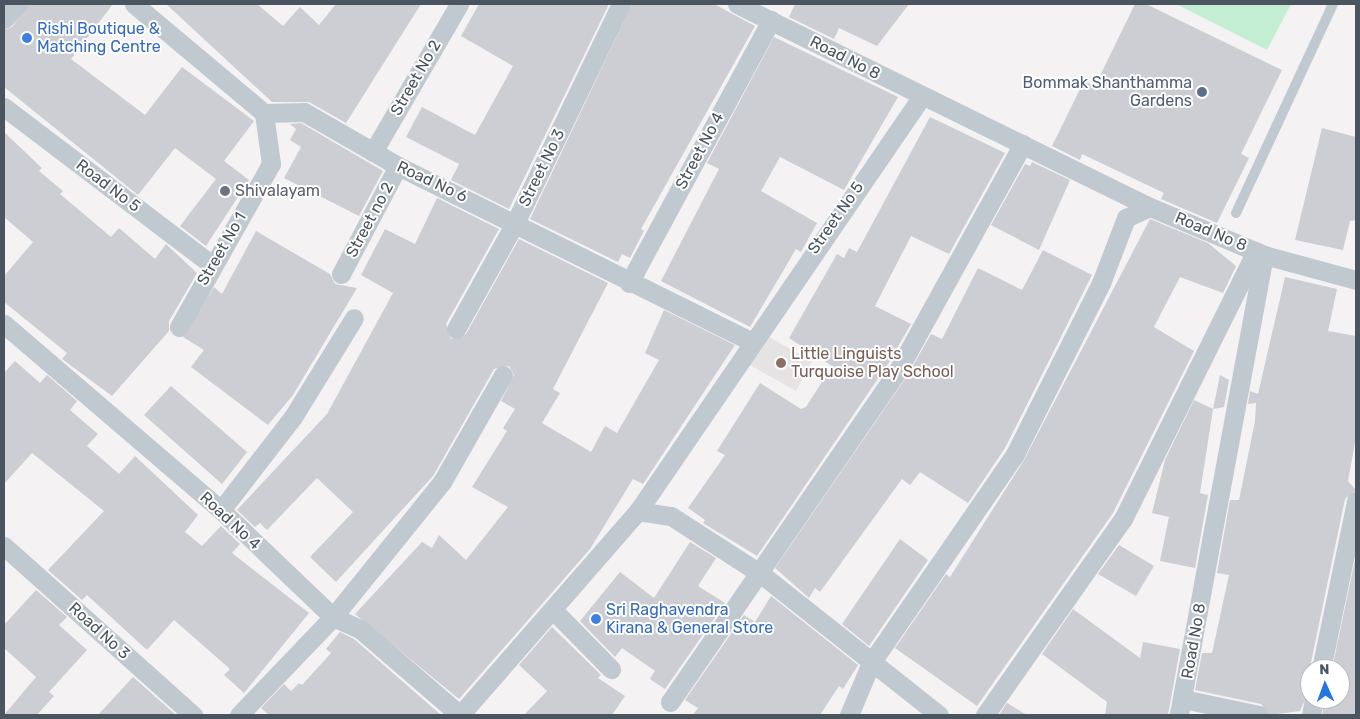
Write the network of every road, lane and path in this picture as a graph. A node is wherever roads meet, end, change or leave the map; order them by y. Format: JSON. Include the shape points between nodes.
{"nodes":[{"id":1,"x":18,"y":4,"type":"edge"},
{"id":2,"x":134,"y":4,"type":"edge"},
{"id":3,"x":459,"y":4,"type":"edge"},
{"id":4,"x":621,"y":4,"type":"edge"},
{"id":5,"x":737,"y":4,"type":"edge"},
{"id":6,"x":1333,"y":4,"type":"edge"},
{"id":7,"x":4,"y":19,"type":"edge"},
{"id":8,"x":771,"y":20,"type":"junction"},
{"id":9,"x":922,"y":96,"type":"junction"},
{"id":10,"x":4,"y":107,"type":"edge"},
{"id":11,"x":264,"y":113,"type":"junction"},
{"id":12,"x":1023,"y":144,"type":"junction"},
{"id":13,"x":374,"y":152,"type":"junction"},
{"id":14,"x":398,"y":166,"type":"junction"},
{"id":15,"x":1150,"y":207,"type":"junction"},
{"id":16,"x":1236,"y":213,"type":"dead end"},
{"id":17,"x":516,"y":221,"type":"junction"},
{"id":18,"x":1260,"y":253,"type":"junction"},
{"id":19,"x":212,"y":266,"type":"junction"},
{"id":20,"x":341,"y":274,"type":"dead end"},
{"id":21,"x":1356,"y":280,"type":"edge"},
{"id":22,"x":629,"y":283,"type":"junction"},
{"id":23,"x":354,"y":318,"type":"dead end"},
{"id":24,"x":4,"y":324,"type":"edge"},
{"id":25,"x":179,"y":326,"type":"dead end"},
{"id":26,"x":456,"y":329,"type":"dead end"},
{"id":27,"x":751,"y":340,"type":"junction"},
{"id":28,"x":503,"y":375,"type":"dead end"},
{"id":29,"x":1356,"y":501,"type":"edge"},
{"id":30,"x":221,"y":510,"type":"junction"},
{"id":31,"x":638,"y":511,"type":"junction"},
{"id":32,"x":4,"y":546,"type":"edge"},
{"id":33,"x":761,"y":574,"type":"junction"},
{"id":34,"x":553,"y":610,"type":"junction"},
{"id":35,"x":332,"y":617,"type":"junction"},
{"id":36,"x":1323,"y":659,"type":"edge"},
{"id":37,"x":871,"y":663,"type":"junction"},
{"id":38,"x":611,"y":669,"type":"dead end"},
{"id":39,"x":670,"y":702,"type":"dead end"},
{"id":40,"x":1181,"y":707,"type":"edge"},
{"id":41,"x":193,"y":715,"type":"edge"},
{"id":42,"x":239,"y":715,"type":"edge"},
{"id":43,"x":452,"y":715,"type":"edge"},
{"id":44,"x":460,"y":715,"type":"edge"},
{"id":45,"x":849,"y":715,"type":"edge"},
{"id":46,"x":939,"y":715,"type":"edge"},
{"id":47,"x":986,"y":715,"type":"edge"},
{"id":48,"x":1259,"y":715,"type":"edge"}],
"edges":[{"from":1,"to":7,"type":"street"},
{"from":2,"to":11,"type":"street"},
{"from":3,"to":13,"type":"street","name":"Street No 2"},
{"from":4,"to":17,"type":"street","name":"Street No 3"},
{"from":5,"to":8,"type":"street","name":"Road No 8"},
{"from":6,"to":16,"type":"lane"},
{"from":8,"to":9,"type":"street","name":"Road No 8"},
{"from":8,"to":22,"type":"street","name":"Street No 4"},
{"from":9,"to":12,"type":"street","name":"Road No 8"},
{"from":9,"to":27,"type":"street","name":"Street No 5"},
{"from":10,"to":19,"type":"street","name":"Road No 5"},
{"from":11,"to":13,"type":"street","name":"Road No 6","via":[[304,112]]},
{"from":11,"to":19,"type":"street","name":"Street No 1","via":[[271,164]]},
{"from":12,"to":15,"type":"street","name":"Road No 8"},
{"from":12,"to":33,"type":"street","via":[[898,370]]},
{"from":13,"to":14,"type":"street","name":"Road No 6"},
{"from":14,"to":17,"type":"street","name":"Road No 6"},
{"from":14,"to":20,"type":"street","name":"Street no 2"},
{"from":15,"to":18,"type":"street","name":"Road No 8"},
{"from":15,"to":37,"type":"street","via":[[1126,218],[1101,283],[1015,454]]},
{"from":17,"to":22,"type":"street","name":"Road No 6"},
{"from":17,"to":26,"type":"street","name":"Street No 3"},
{"from":18,"to":21,"type":"street"},
{"from":18,"to":40,"type":"street","name":"Road No 8"},
{"from":18,"to":47,"type":"street","via":[[1123,519]]},
{"from":19,"to":25,"type":"street","name":"Street No 1"},
{"from":22,"to":27,"type":"street","name":"Road No 6"},
{"from":23,"to":30,"type":"street","via":[[293,417]]},
{"from":24,"to":30,"type":"street","name":"Road No 4"},
{"from":27,"to":31,"type":"street","name":"Street No 5"},
{"from":28,"to":35,"type":"street","via":[[442,482]]},
{"from":29,"to":36,"type":"street"},
{"from":30,"to":35,"type":"street","name":"Road No 4"},
{"from":31,"to":33,"type":"street","via":[[670,516]]},
{"from":31,"to":34,"type":"street","name":"Street No 5"},
{"from":32,"to":41,"type":"street","name":"Road No 3"},
{"from":33,"to":37,"type":"street"},
{"from":33,"to":39,"type":"street"},
{"from":34,"to":38,"type":"street"},
{"from":34,"to":44,"type":"street","name":"Street No 5"},
{"from":35,"to":42,"type":"street"},
{"from":35,"to":43,"type":"street","name":"Road No 4","via":[[360,629],[454,709]]},
{"from":37,"to":45,"type":"street"},
{"from":37,"to":46,"type":"street"},
{"from":40,"to":48,"type":"street"}]}
